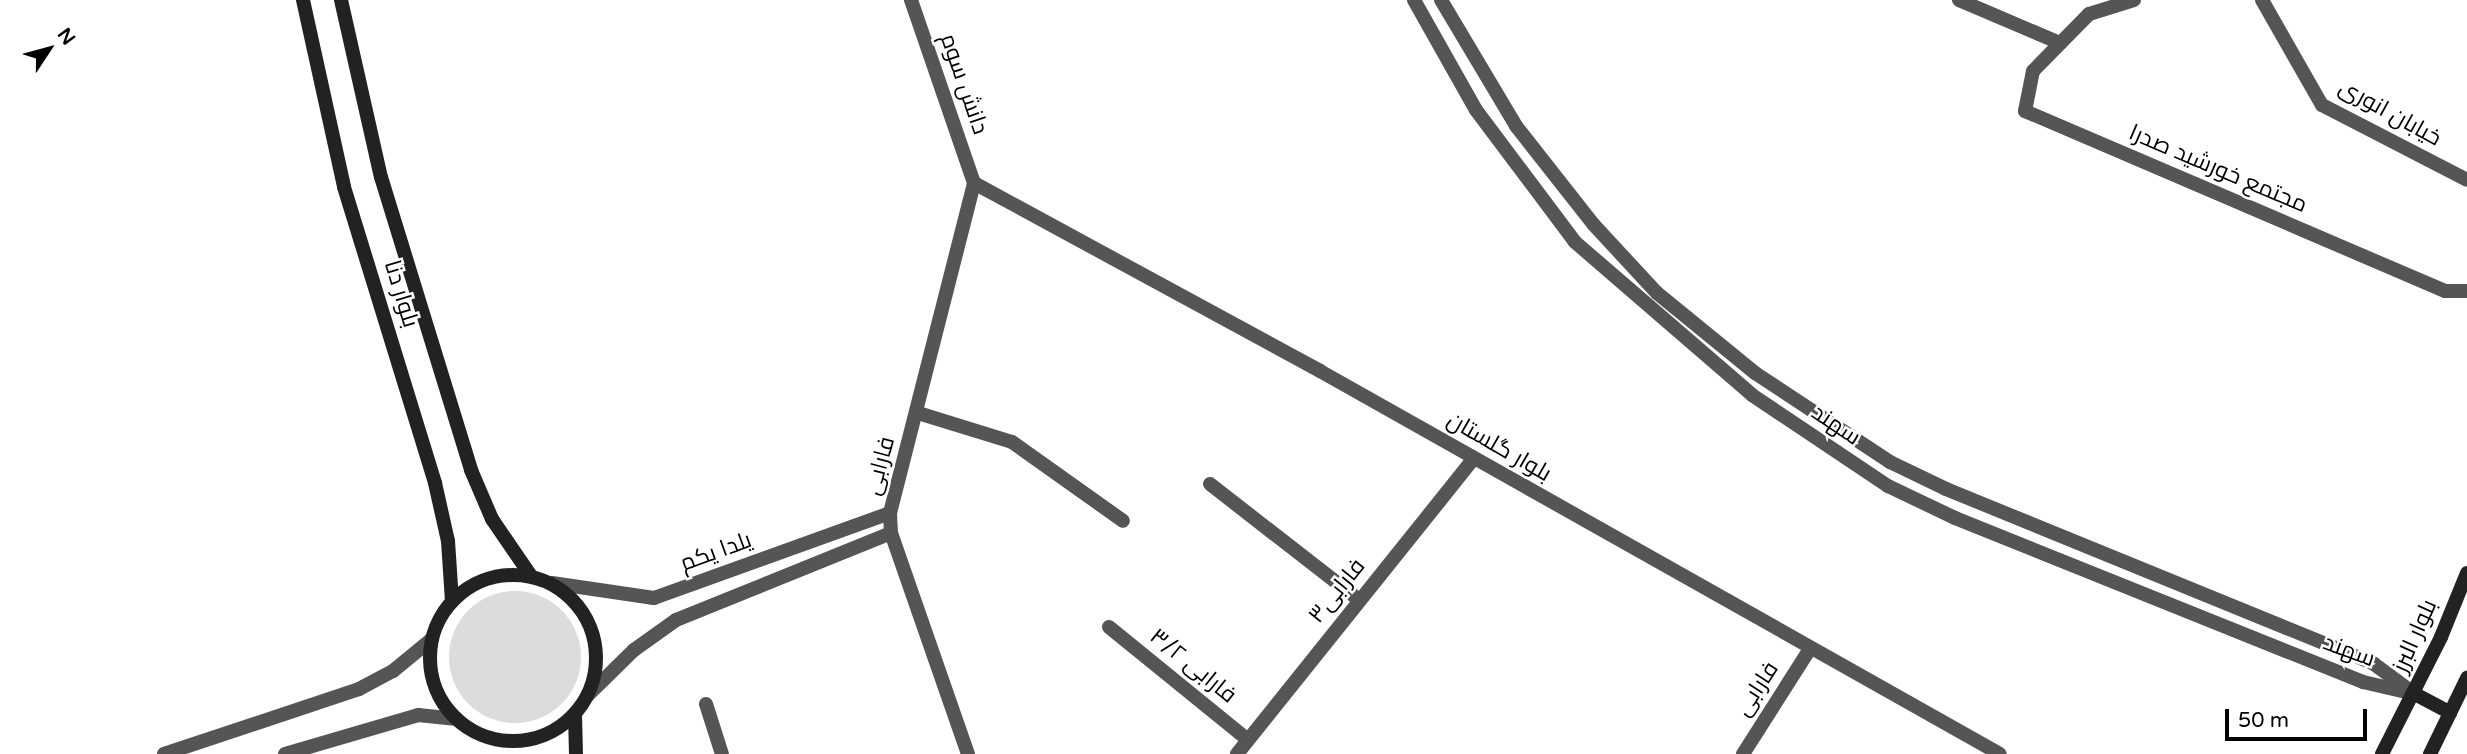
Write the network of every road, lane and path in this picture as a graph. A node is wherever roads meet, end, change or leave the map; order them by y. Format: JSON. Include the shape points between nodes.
{"nodes":[{"id":1,"x":303,"y":0,"type":"edge"},
{"id":2,"x":341,"y":0,"type":"edge"},
{"id":3,"x":911,"y":0,"type":"edge"},
{"id":4,"x":1414,"y":0,"type":"edge"},
{"id":5,"x":1441,"y":0,"type":"edge"},
{"id":6,"x":1959,"y":0,"type":"edge"},
{"id":7,"x":2134,"y":0,"type":"edge"},
{"id":8,"x":2262,"y":0,"type":"edge"},
{"id":9,"x":2060,"y":43,"type":"junction"},
{"id":10,"x":2467,"y":180,"type":"edge"},
{"id":11,"x":974,"y":183,"type":"junction"},
{"id":12,"x":2467,"y":291,"type":"edge"},
{"id":13,"x":918,"y":413,"type":"junction"},
{"id":14,"x":1474,"y":458,"type":"junction"},
{"id":15,"x":1210,"y":484,"type":"dead end"},
{"id":16,"x":890,"y":513,"type":"junction"},
{"id":17,"x":1123,"y":522,"type":"dead end"},
{"id":18,"x":891,"y":533,"type":"junction"},
{"id":19,"x":2467,"y":573,"type":"edge"},
{"id":20,"x":531,"y":576,"type":"junction"},
{"id":21,"x":552,"y":583,"type":"junction"},
{"id":22,"x":1359,"y":600,"type":"junction"},
{"id":23,"x":452,"y":601,"type":"junction"},
{"id":24,"x":1109,"y":627,"type":"dead end"},
{"id":25,"x":432,"y":639,"type":"junction"},
{"id":26,"x":1810,"y":649,"type":"junction"},
{"id":27,"x":2467,"y":678,"type":"edge"},
{"id":28,"x":2414,"y":694,"type":"junction"},
{"id":29,"x":587,"y":696,"type":"junction"},
{"id":30,"x":705,"y":704,"type":"dead end"},
{"id":31,"x":2450,"y":713,"type":"junction"},
{"id":32,"x":575,"y":714,"type":"junction"},
{"id":33,"x":457,"y":719,"type":"junction"},
{"id":34,"x":496,"y":739,"type":"junction"},
{"id":35,"x":1248,"y":740,"type":"junction"},
{"id":36,"x":164,"y":754,"type":"edge"},
{"id":37,"x":285,"y":754,"type":"edge"},
{"id":38,"x":510,"y":754,"type":"edge"},
{"id":39,"x":576,"y":754,"type":"edge"},
{"id":40,"x":722,"y":754,"type":"edge"},
{"id":41,"x":968,"y":754,"type":"edge"},
{"id":42,"x":1237,"y":754,"type":"edge"},
{"id":43,"x":1742,"y":754,"type":"edge"},
{"id":44,"x":2000,"y":754,"type":"edge"},
{"id":45,"x":2382,"y":754,"type":"edge"},
{"id":46,"x":2430,"y":754,"type":"edge"}],
"edges":[{"from":1,"to":23,"type":"main road","name":"بلوار دنا","via":[[344,187],[435,483],[448,541]]},
{"from":2,"to":20,"type":"main road","name":"بلوار دنا","via":[[381,177],[471,470],[492,519]]},
{"from":3,"to":11,"type":"street","name":"دانش سوم"},
{"from":4,"to":28,"type":"street","name":"سهند","via":[[1476,110],[1575,242],[1670,328],[1762,402],[1888,485],[1955,518],[2363,682]]},
{"from":5,"to":28,"type":"street","name":"سهند","via":[[1516,126],[1587,216],[1657,293],[1755,373],[1890,462],[1945,489],[2374,664]]},
{"from":6,"to":9,"type":"street"},
{"from":7,"to":9,"type":"street","name":"مجتمع خورشید صدرا","via":[[2089,14]]},
{"from":8,"to":10,"type":"street","name":"خیابان انوری","via":[[2322,105]]},
{"from":9,"to":12,"type":"street","name":"مجتمع خورشید صدرا","via":[[2033,71],[2025,111],[2445,292]]},
{"from":11,"to":13,"type":"street","name":"فارابی"},
{"from":11,"to":14,"type":"street","name":"بلوار گلستان"},
{"from":13,"to":16,"type":"street","name":"فارابی"},
{"from":13,"to":17,"type":"street","via":[[1012,442]]},
{"from":14,"to":22,"type":"street","name":"فارابی۳"},
{"from":14,"to":26,"type":"street","name":"بلوار گلستان"},
{"from":15,"to":22,"type":"street"},
{"from":16,"to":18,"type":"street","name":"فارابی"},
{"from":16,"to":21,"type":"street","name":"یلدا یکم","via":[[654,598]]},
{"from":18,"to":29,"type":"street","name":"یلدا یکم","via":[[676,620],[634,650]]},
{"from":18,"to":41,"type":"street","name":"فارابی"},
{"from":19,"to":28,"type":"main road","name":"بلوار البرز"},
{"from":20,"to":21,"type":"main road"},
{"from":20,"to":23,"type":"main road","via":[[488,578]]},
{"from":21,"to":29,"type":"main road","via":[[573,599],[588,621],[596,645],[596,671]]},
{"from":22,"to":35,"type":"street","name":"فارابی۳"},
{"from":23,"to":25,"type":"main road"},
{"from":24,"to":35,"type":"street","name":"فارابی ۳/۲"},
{"from":25,"to":33,"type":"main road","via":[[434,683]]},
{"from":25,"to":36,"type":"street","via":[[393,671],[359,689]]},
{"from":26,"to":43,"type":"street","name":"فارابی"},
{"from":26,"to":44,"type":"street","name":"بلوار گلستان"},
{"from":27,"to":31,"type":"main road"},
{"from":28,"to":31,"type":"main road"},
{"from":28,"to":45,"type":"main road","name":"بلوار البرز"},
{"from":29,"to":32,"type":"main road"},
{"from":30,"to":40,"type":"street"},
{"from":31,"to":46,"type":"main road"},
{"from":32,"to":34,"type":"main road","via":[[539,737]]},
{"from":32,"to":39,"type":"main road"},
{"from":33,"to":34,"type":"main road"},
{"from":33,"to":37,"type":"street","via":[[418,715],[374,724]]},
{"from":34,"to":38,"type":"main road"},
{"from":35,"to":42,"type":"street","name":"فارابی۳"}]}
